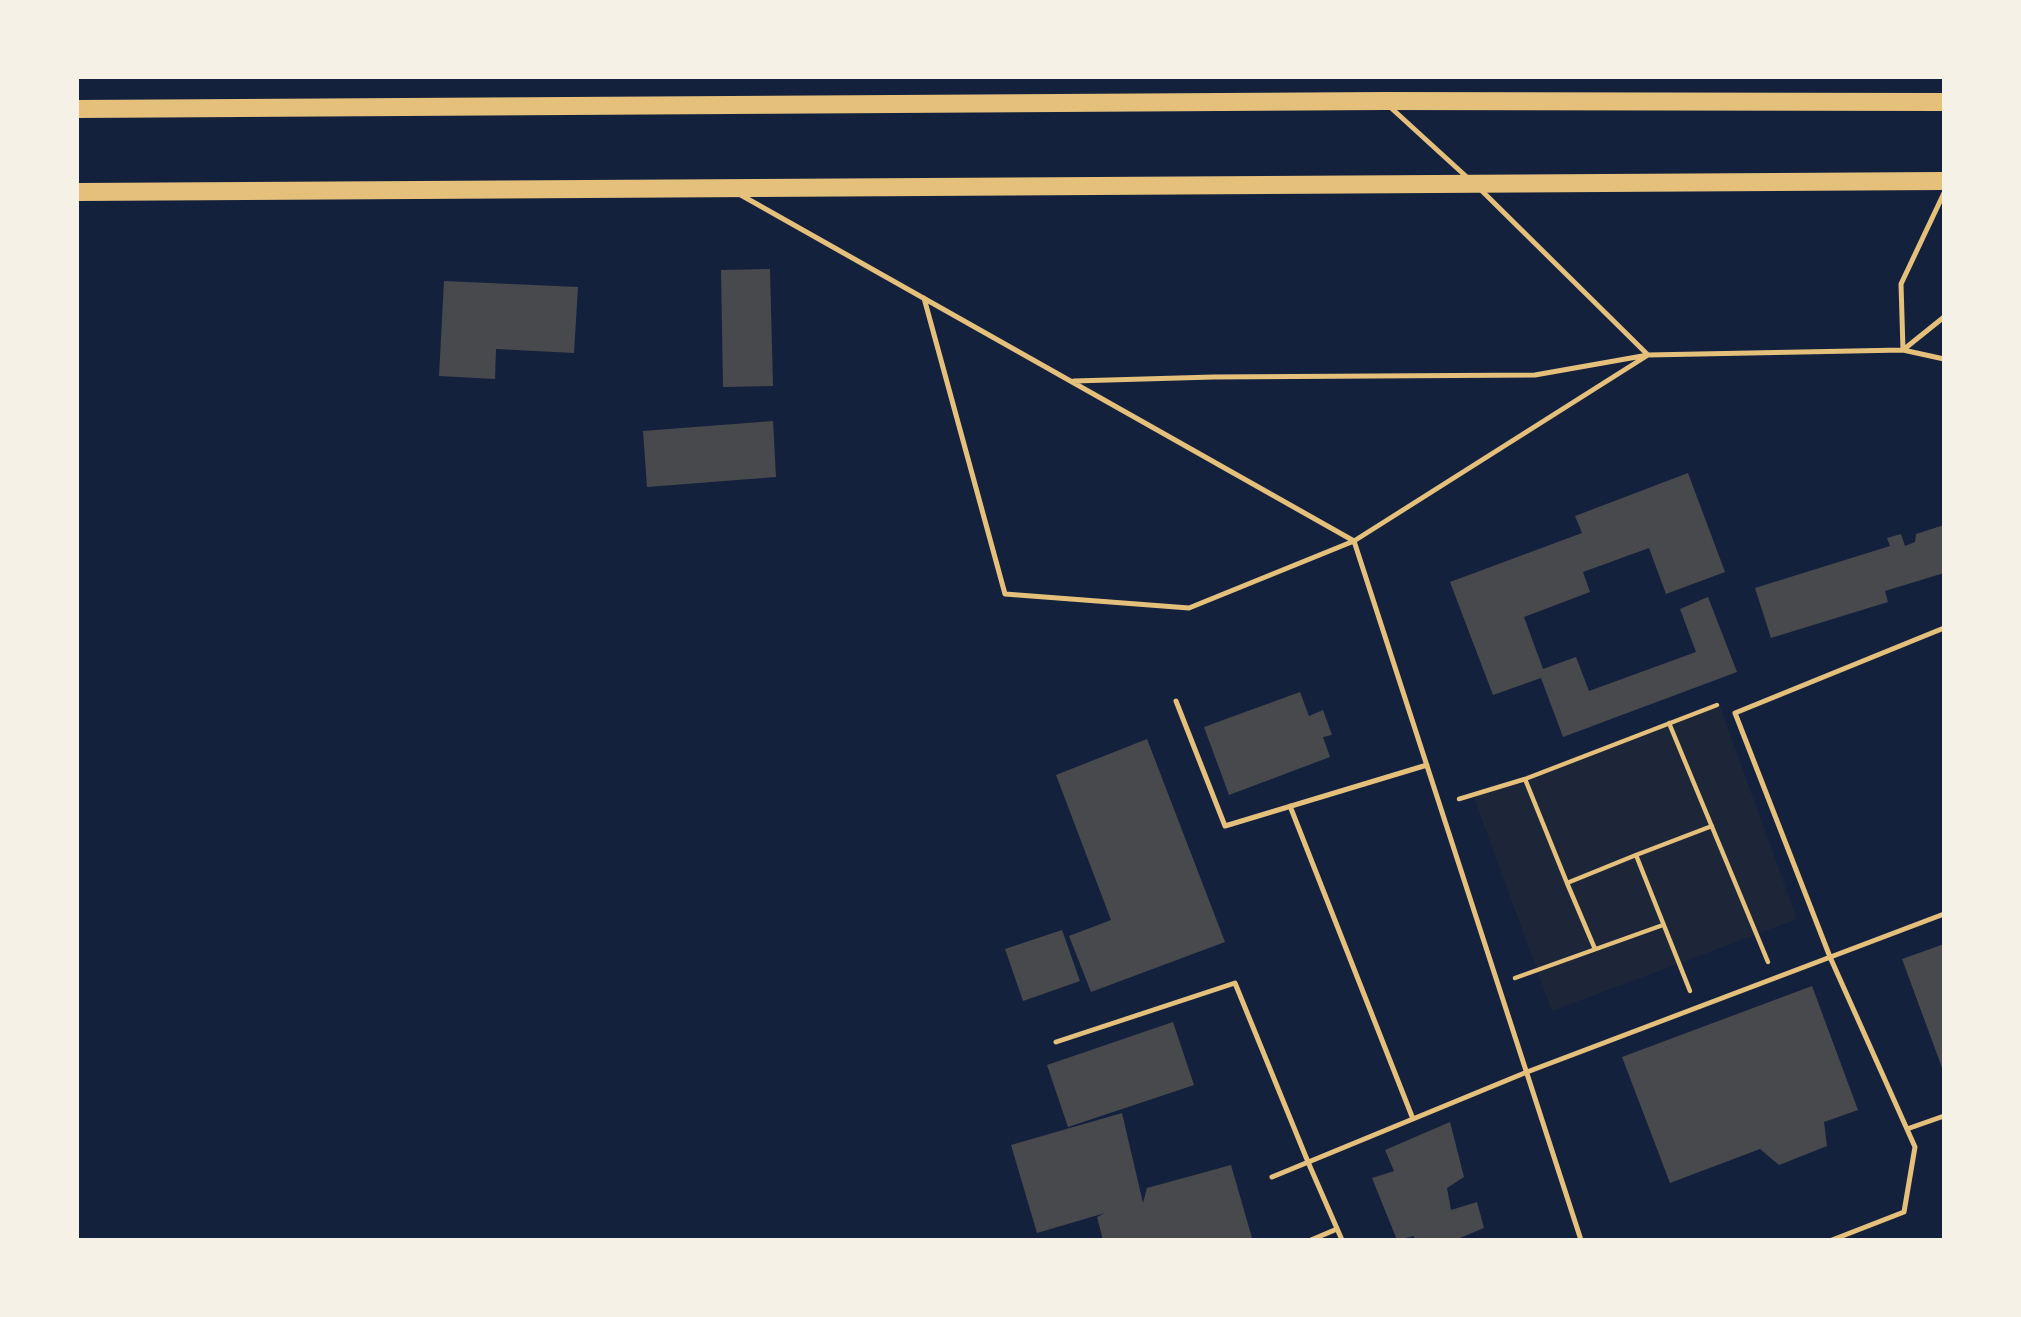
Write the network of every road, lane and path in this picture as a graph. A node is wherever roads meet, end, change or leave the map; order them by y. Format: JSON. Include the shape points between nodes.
{"nodes":[{"id":1,"x":1384,"y":102,"type":"junction"},
{"id":2,"x":1944,"y":102,"type":"edge"},
{"id":3,"x":77,"y":109,"type":"edge"},
{"id":4,"x":1944,"y":181,"type":"edge"},
{"id":5,"x":1476,"y":185,"type":"junction"},
{"id":6,"x":731,"y":189,"type":"junction"},
{"id":7,"x":77,"y":192,"type":"edge"},
{"id":8,"x":1944,"y":193,"type":"edge"},
{"id":9,"x":924,"y":298,"type":"junction"},
{"id":10,"x":1944,"y":317,"type":"edge"},
{"id":11,"x":1903,"y":350,"type":"junction"},
{"id":12,"x":1648,"y":355,"type":"junction"},
{"id":13,"x":1944,"y":359,"type":"edge"},
{"id":14,"x":1071,"y":381,"type":"junction"},
{"id":15,"x":1354,"y":541,"type":"junction"},
{"id":16,"x":1944,"y":628,"type":"edge"},
{"id":17,"x":1177,"y":701,"type":"dead end"},
{"id":18,"x":1735,"y":713,"type":"junction"},
{"id":19,"x":1669,"y":723,"type":"junction"},
{"id":20,"x":1427,"y":765,"type":"junction"},
{"id":21,"x":1525,"y":779,"type":"junction"},
{"id":22,"x":1440,"y":805,"type":"junction"},
{"id":23,"x":1290,"y":806,"type":"junction"},
{"id":24,"x":1712,"y":826,"type":"junction"},
{"id":25,"x":1636,"y":855,"type":"junction"},
{"id":26,"x":1567,"y":883,"type":"junction"},
{"id":27,"x":1944,"y":914,"type":"edge"},
{"id":28,"x":1663,"y":925,"type":"junction"},
{"id":29,"x":1595,"y":949,"type":"junction"},
{"id":30,"x":1830,"y":957,"type":"junction"},
{"id":31,"x":1774,"y":978,"type":"junction"},
{"id":32,"x":1498,"y":984,"type":"junction"},
{"id":33,"x":1697,"y":1008,"type":"junction"},
{"id":34,"x":1056,"y":1042,"type":"dead end"},
{"id":35,"x":1527,"y":1072,"type":"junction"},
{"id":36,"x":1944,"y":1116,"type":"edge"},
{"id":37,"x":1413,"y":1119,"type":"junction"},
{"id":38,"x":1907,"y":1129,"type":"junction"},
{"id":39,"x":1308,"y":1163,"type":"junction"},
{"id":40,"x":1272,"y":1177,"type":"dead end"},
{"id":41,"x":1337,"y":1229,"type":"junction"},
{"id":42,"x":1311,"y":1240,"type":"edge"},
{"id":43,"x":1342,"y":1240,"type":"edge"},
{"id":44,"x":1581,"y":1240,"type":"edge"},
{"id":45,"x":1832,"y":1240,"type":"edge"}],
"edges":[{"from":1,"to":2,"type":"main road"},
{"from":1,"to":3,"type":"main road"},
{"from":1,"to":5,"type":"lane"},
{"from":4,"to":5,"type":"main road"},
{"from":5,"to":6,"type":"main road"},
{"from":5,"to":12,"type":"lane"},
{"from":6,"to":7,"type":"main road"},
{"from":6,"to":9,"type":"lane"},
{"from":8,"to":11,"type":"lane","via":[[1901,285]]},
{"from":9,"to":14,"type":"lane"},
{"from":9,"to":15,"type":"lane","via":[[1005,594],[1189,608]]},
{"from":10,"to":11,"type":"lane"},
{"from":11,"to":12,"type":"lane"},
{"from":11,"to":13,"type":"lane"},
{"from":12,"to":14,"type":"lane","via":[[1535,375]]},
{"from":12,"to":15,"type":"lane"},
{"from":14,"to":15,"type":"lane"},
{"from":15,"to":20,"type":"lane"},
{"from":16,"to":18,"type":"lane"},
{"from":17,"to":23,"type":"lane","via":[[1224,826]]},
{"from":18,"to":19,"type":"path","via":[[1719,704]]},
{"from":18,"to":30,"type":"lane"},
{"from":19,"to":21,"type":"path"},
{"from":19,"to":24,"type":"path"},
{"from":20,"to":22,"type":"lane"},
{"from":20,"to":23,"type":"lane"},
{"from":21,"to":22,"type":"path"},
{"from":21,"to":26,"type":"path"},
{"from":22,"to":32,"type":"lane"},
{"from":23,"to":37,"type":"lane"},
{"from":24,"to":25,"type":"path"},
{"from":24,"to":31,"type":"path"},
{"from":25,"to":26,"type":"path"},
{"from":25,"to":28,"type":"path"},
{"from":26,"to":29,"type":"path"},
{"from":27,"to":30,"type":"lane"},
{"from":28,"to":29,"type":"path"},
{"from":28,"to":33,"type":"path"},
{"from":29,"to":32,"type":"path"},
{"from":30,"to":31,"type":"lane"},
{"from":30,"to":38,"type":"lane"},
{"from":31,"to":33,"type":"lane"},
{"from":32,"to":35,"type":"lane"},
{"from":33,"to":35,"type":"lane"},
{"from":34,"to":39,"type":"lane","via":[[1235,983]]},
{"from":35,"to":37,"type":"lane"},
{"from":35,"to":44,"type":"lane"},
{"from":36,"to":38,"type":"lane"},
{"from":37,"to":39,"type":"lane"},
{"from":38,"to":45,"type":"lane","via":[[1915,1147],[1903,1212]]},
{"from":39,"to":40,"type":"lane"},
{"from":39,"to":41,"type":"lane"},
{"from":41,"to":42,"type":"lane"},
{"from":41,"to":43,"type":"lane"}]}
